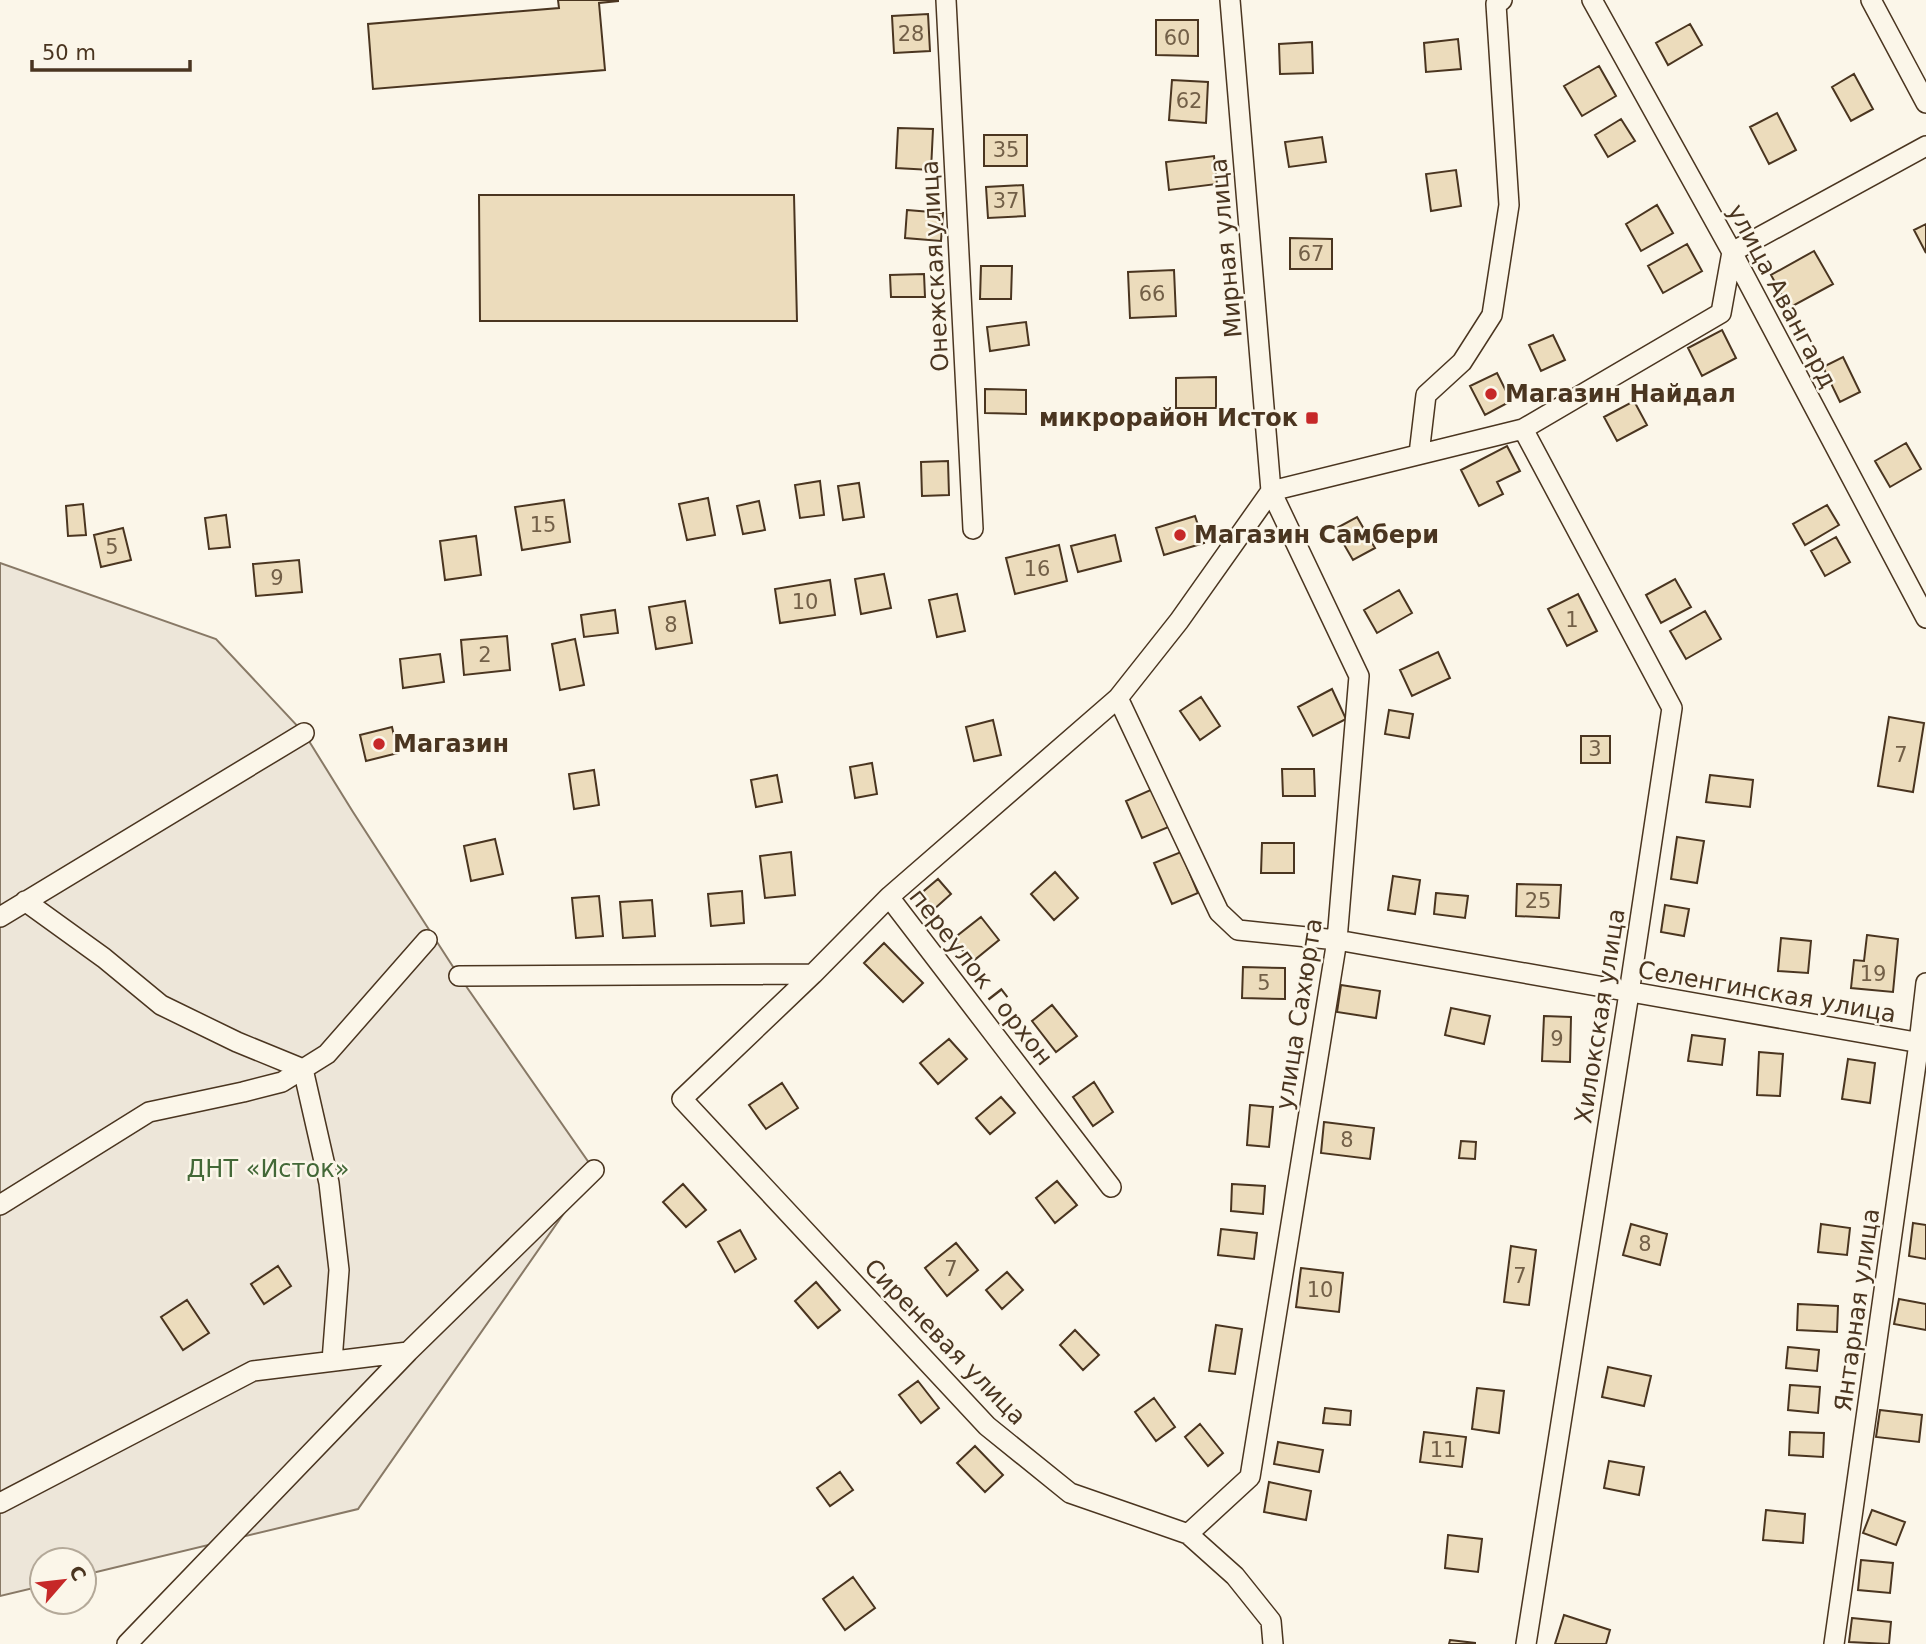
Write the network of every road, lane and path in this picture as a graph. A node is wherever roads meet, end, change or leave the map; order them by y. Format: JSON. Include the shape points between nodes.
{"nodes":[{"id":1,"x":946,"y":0,"type":"edge"},
{"id":2,"x":1230,"y":0,"type":"edge"},
{"id":3,"x":1502,"y":0,"type":"edge"},
{"id":4,"x":1592,"y":0,"type":"edge"},
{"id":5,"x":1871,"y":0,"type":"edge"},
{"id":6,"x":1926,"y":103,"type":"edge"},
{"id":7,"x":1926,"y":146,"type":"edge"},
{"id":8,"x":1732,"y":252,"type":"junction"},
{"id":9,"x":1523,"y":429,"type":"junction"},
{"id":10,"x":1419,"y":454,"type":"junction"},
{"id":11,"x":1271,"y":491,"type":"junction"},
{"id":12,"x":973,"y":529,"type":"dead end"},
{"id":13,"x":1926,"y":618,"type":"edge"},
{"id":14,"x":1118,"y":698,"type":"junction"},
{"id":15,"x":304,"y":733,"type":"dead end"},
{"id":16,"x":889,"y":897,"type":"junction"},
{"id":17,"x":25,"y":901,"type":"junction"},
{"id":18,"x":0,"y":917,"type":"edge"},
{"id":19,"x":427,"y":940,"type":"dead end"},
{"id":20,"x":1336,"y":940,"type":"junction"},
{"id":21,"x":813,"y":974,"type":"junction"},
{"id":22,"x":459,"y":976,"type":"dead end"},
{"id":23,"x":1926,"y":983,"type":"edge"},
{"id":24,"x":1629,"y":993,"type":"junction"},
{"id":25,"x":1923,"y":1044,"type":"edge"},
{"id":26,"x":303,"y":1069,"type":"junction"},
{"id":27,"x":682,"y":1099,"type":"joint"},
{"id":28,"x":594,"y":1170,"type":"dead end"},
{"id":29,"x":1111,"y":1187,"type":"dead end"},
{"id":30,"x":0,"y":1205,"type":"edge"},
{"id":31,"x":408,"y":1352,"type":"junction"},
{"id":32,"x":332,"y":1361,"type":"junction"},
{"id":33,"x":0,"y":1503,"type":"edge"},
{"id":34,"x":1188,"y":1534,"type":"junction"},
{"id":35,"x":127,"y":1644,"type":"edge"},
{"id":36,"x":1273,"y":1644,"type":"edge"},
{"id":37,"x":1526,"y":1644,"type":"edge"},
{"id":38,"x":1834,"y":1644,"type":"edge"}],
"edges":[{"from":1,"to":12,"type":"street","name":"Онежская улица"},
{"from":2,"to":11,"type":"street","name":"Мирная улица"},
{"from":3,"to":10,"type":"street","via":[[1496,4],[1509,205],[1492,315],[1462,362],[1426,395]]},
{"from":4,"to":8,"type":"street","name":"улица Авангард"},
{"from":5,"to":6,"type":"street"},
{"from":7,"to":8,"type":"street"},
{"from":8,"to":9,"type":"street","via":[[1721,313]]},
{"from":8,"to":13,"type":"street","name":"улица Авангард"},
{"from":9,"to":10,"type":"street"},
{"from":9,"to":24,"type":"street","name":"Хилокская улица","via":[[1672,708]]},
{"from":10,"to":11,"type":"street"},
{"from":11,"to":14,"type":"street"},
{"from":11,"to":20,"type":"street","name":"улица Сахюрта","via":[[1360,677]]},
{"from":14,"to":16,"type":"street"},
{"from":14,"to":20,"type":"street","name":"Селенгинская улица","via":[[1219,912],[1238,930]]},
{"from":15,"to":17,"type":"street"},
{"from":16,"to":21,"type":"street","name":"переулок Горхон"},
{"from":16,"to":29,"type":"street","name":"переулок Горхон"},
{"from":17,"to":18,"type":"street"},
{"from":17,"to":26,"type":"street","via":[[161,1005]]},
{"from":19,"to":26,"type":"street","via":[[327,1054]]},
{"from":20,"to":24,"type":"street","name":"Селенгинская улица"},
{"from":20,"to":34,"type":"street","name":"улица Сахюрта","via":[[1250,1477]]},
{"from":21,"to":22,"type":"street"},
{"from":21,"to":27,"type":"street","name":"переулок Горхон"},
{"from":23,"to":25,"type":"street","name":"Янтарная улица"},
{"from":24,"to":25,"type":"street","name":"Селенгинская улица"},
{"from":24,"to":37,"type":"street","name":"Хилокская улица"},
{"from":25,"to":38,"type":"street","name":"Янтарная улица"},
{"from":26,"to":30,"type":"street","via":[[282,1082],[243,1093],[149,1112]]},
{"from":26,"to":32,"type":"street","via":[[329,1183],[339,1270]]},
{"from":27,"to":34,"type":"street","name":"Сиреневая улица","via":[[987,1426],[1070,1493]]},
{"from":28,"to":31,"type":"street"},
{"from":31,"to":32,"type":"street"},
{"from":31,"to":35,"type":"street"},
{"from":32,"to":33,"type":"street","via":[[253,1371]]},
{"from":34,"to":36,"type":"street","name":"Сиреневая улица","via":[[1235,1576],[1270,1620]]}]}
